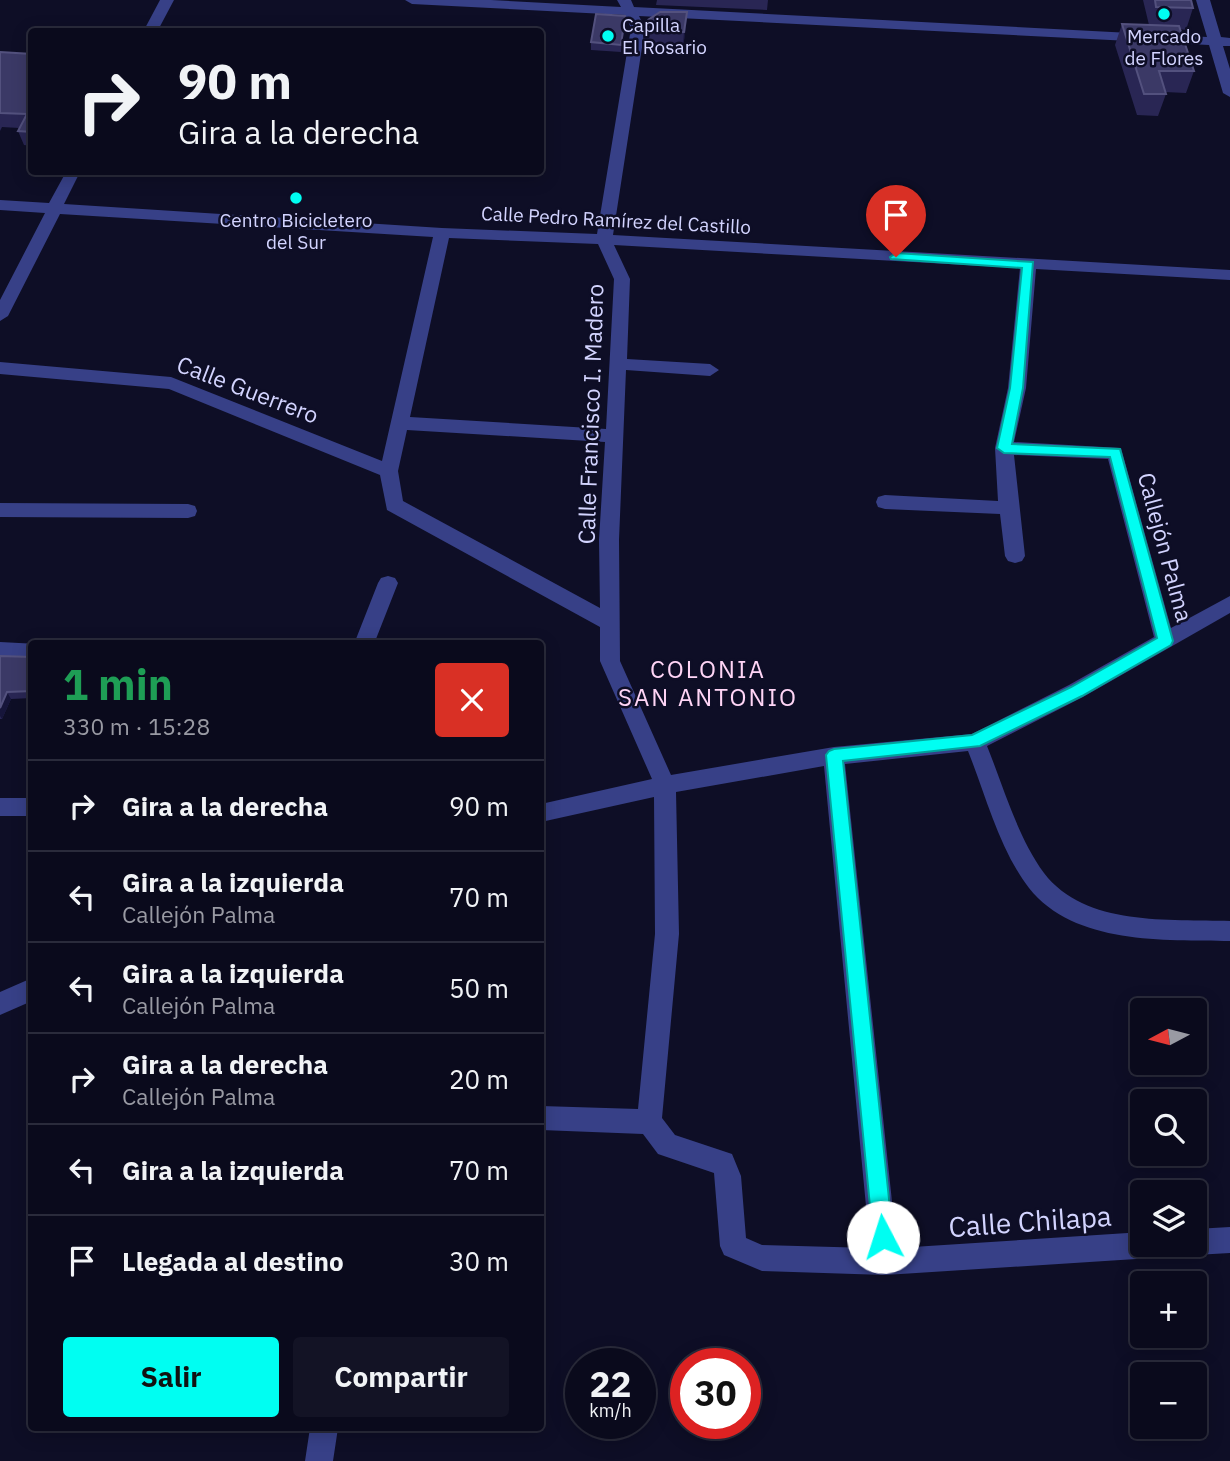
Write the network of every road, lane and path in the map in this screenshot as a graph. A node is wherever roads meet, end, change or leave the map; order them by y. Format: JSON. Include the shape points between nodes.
{"nodes":[{"id":1,"x":167,"y":0,"type":"edge"},
{"id":2,"x":412,"y":0,"type":"edge"},
{"id":3,"x":1203,"y":0,"type":"edge"},
{"id":4,"x":626,"y":6,"type":"edge"},
{"id":5,"x":152,"y":28,"type":"edge"},
{"id":6,"x":1223,"y":41,"type":"edge"},
{"id":7,"x":1230,"y":93,"type":"edge"},
{"id":8,"x":71,"y":175,"type":"edge"},
{"id":9,"x":0,"y":205,"type":"edge"},
{"id":10,"x":53,"y":208,"type":"junction"},
{"id":11,"x":442,"y":233,"type":"junction"},
{"id":12,"x":604,"y":239,"type":"junction"},
{"id":13,"x":1028,"y":264,"type":"junction"},
{"id":14,"x":1230,"y":275,"type":"edge"},
{"id":15,"x":0,"y":316,"type":"edge"},
{"id":16,"x":618,"y":364,"type":"junction"},
{"id":17,"x":0,"y":368,"type":"edge"},
{"id":18,"x":710,"y":370,"type":"dead end"},
{"id":19,"x":400,"y":423,"type":"junction"},
{"id":20,"x":614,"y":436,"type":"junction"},
{"id":21,"x":1004,"y":448,"type":"junction"},
{"id":22,"x":389,"y":471,"type":"junction"},
{"id":23,"x":885,"y":502,"type":"dead end"},
{"id":24,"x":1008,"y":508,"type":"junction"},
{"id":25,"x":0,"y":510,"type":"edge"},
{"id":26,"x":188,"y":511,"type":"dead end"},
{"id":27,"x":1015,"y":556,"type":"dead end"},
{"id":28,"x":388,"y":583,"type":"dead end"},
{"id":29,"x":1230,"y":604,"type":"edge"},
{"id":30,"x":610,"y":623,"type":"junction"},
{"id":31,"x":366,"y":640,"type":"edge"},
{"id":32,"x":1165,"y":641,"type":"junction"},
{"id":33,"x":0,"y":650,"type":"edge"},
{"id":34,"x":28,"y":650,"type":"edge"},
{"id":35,"x":975,"y":742,"type":"junction"},
{"id":36,"x":834,"y":755,"type":"junction"},
{"id":37,"x":665,"y":785,"type":"junction"},
{"id":38,"x":0,"y":807,"type":"edge"},
{"id":39,"x":28,"y":807,"type":"edge"},
{"id":40,"x":544,"y":812,"type":"edge"},
{"id":41,"x":1230,"y":931,"type":"edge"},
{"id":42,"x":28,"y":991,"type":"edge"},
{"id":43,"x":0,"y":1004,"type":"edge"},
{"id":44,"x":544,"y":1118,"type":"edge"},
{"id":45,"x":649,"y":1122,"type":"junction"},
{"id":46,"x":1230,"y":1240,"type":"edge"},
{"id":47,"x":1207,"y":1241,"type":"edge"},
{"id":48,"x":1130,"y":1246,"type":"edge"},
{"id":49,"x":885,"y":1262,"type":"junction"},
{"id":50,"x":324,"y":1431,"type":"edge"},
{"id":51,"x":319,"y":1461,"type":"edge"}],
"edges":[{"from":1,"to":5,"type":"street"},
{"from":2,"to":4,"type":"street"},
{"from":3,"to":6,"type":"street"},
{"from":4,"to":6,"type":"street"},
{"from":4,"to":12,"type":"street","via":[[638,28]]},
{"from":6,"to":7,"type":"street"},
{"from":8,"to":10,"type":"street"},
{"from":9,"to":10,"type":"street","name":"Calle Pedro Ramírez del Castillo"},
{"from":10,"to":11,"type":"street","name":"Calle Pedro Ramírez del Castillo"},
{"from":10,"to":15,"type":"street"},
{"from":11,"to":12,"type":"street","name":"Calle Pedro Ramírez del Castillo"},
{"from":11,"to":19,"type":"street"},
{"from":12,"to":13,"type":"street","name":"Calle Pedro Ramírez del Castillo"},
{"from":12,"to":16,"type":"street","name":"Calle Francisco I. Madero","via":[[622,279]]},
{"from":13,"to":14,"type":"street","name":"Calle Pedro Ramírez del Castillo"},
{"from":13,"to":21,"type":"street","via":[[1017,388]]},
{"from":16,"to":18,"type":"street"},
{"from":16,"to":20,"type":"street","name":"Calle Francisco I. Madero"},
{"from":17,"to":22,"type":"street","name":"Calle Guerrero","via":[[171,383]]},
{"from":19,"to":20,"type":"street"},
{"from":19,"to":22,"type":"street"},
{"from":20,"to":30,"type":"street","name":"Calle Francisco I. Madero"},
{"from":21,"to":24,"type":"street"},
{"from":21,"to":32,"type":"street","name":"Callejón Palma","via":[[1115,453]]},
{"from":22,"to":30,"type":"street","via":[[394,505]]},
{"from":23,"to":24,"type":"street"},
{"from":24,"to":27,"type":"street"},
{"from":25,"to":26,"type":"street"},
{"from":28,"to":31,"type":"street"},
{"from":29,"to":32,"type":"street"},
{"from":30,"to":37,"type":"street","name":"Calle Francisco I. Madero","via":[[610,662]]},
{"from":32,"to":35,"type":"street"},
{"from":33,"to":34,"type":"street"},
{"from":35,"to":36,"type":"street"},
{"from":35,"to":41,"type":"street","via":[[1023,858],[1045,890],[1084,916],[1154,929]]},
{"from":36,"to":37,"type":"street"},
{"from":36,"to":49,"type":"street"},
{"from":37,"to":40,"type":"street"},
{"from":37,"to":45,"type":"street","via":[[667,934]]},
{"from":38,"to":39,"type":"street"},
{"from":42,"to":43,"type":"street"},
{"from":44,"to":45,"type":"street"},
{"from":45,"to":49,"type":"street","name":"Calle Chilapa","via":[[667,1145],[723,1163],[733,1246],[762,1258]]},
{"from":46,"to":47,"type":"street"},
{"from":48,"to":49,"type":"street","name":"Calle Chilapa"},
{"from":50,"to":51,"type":"street"}]}
